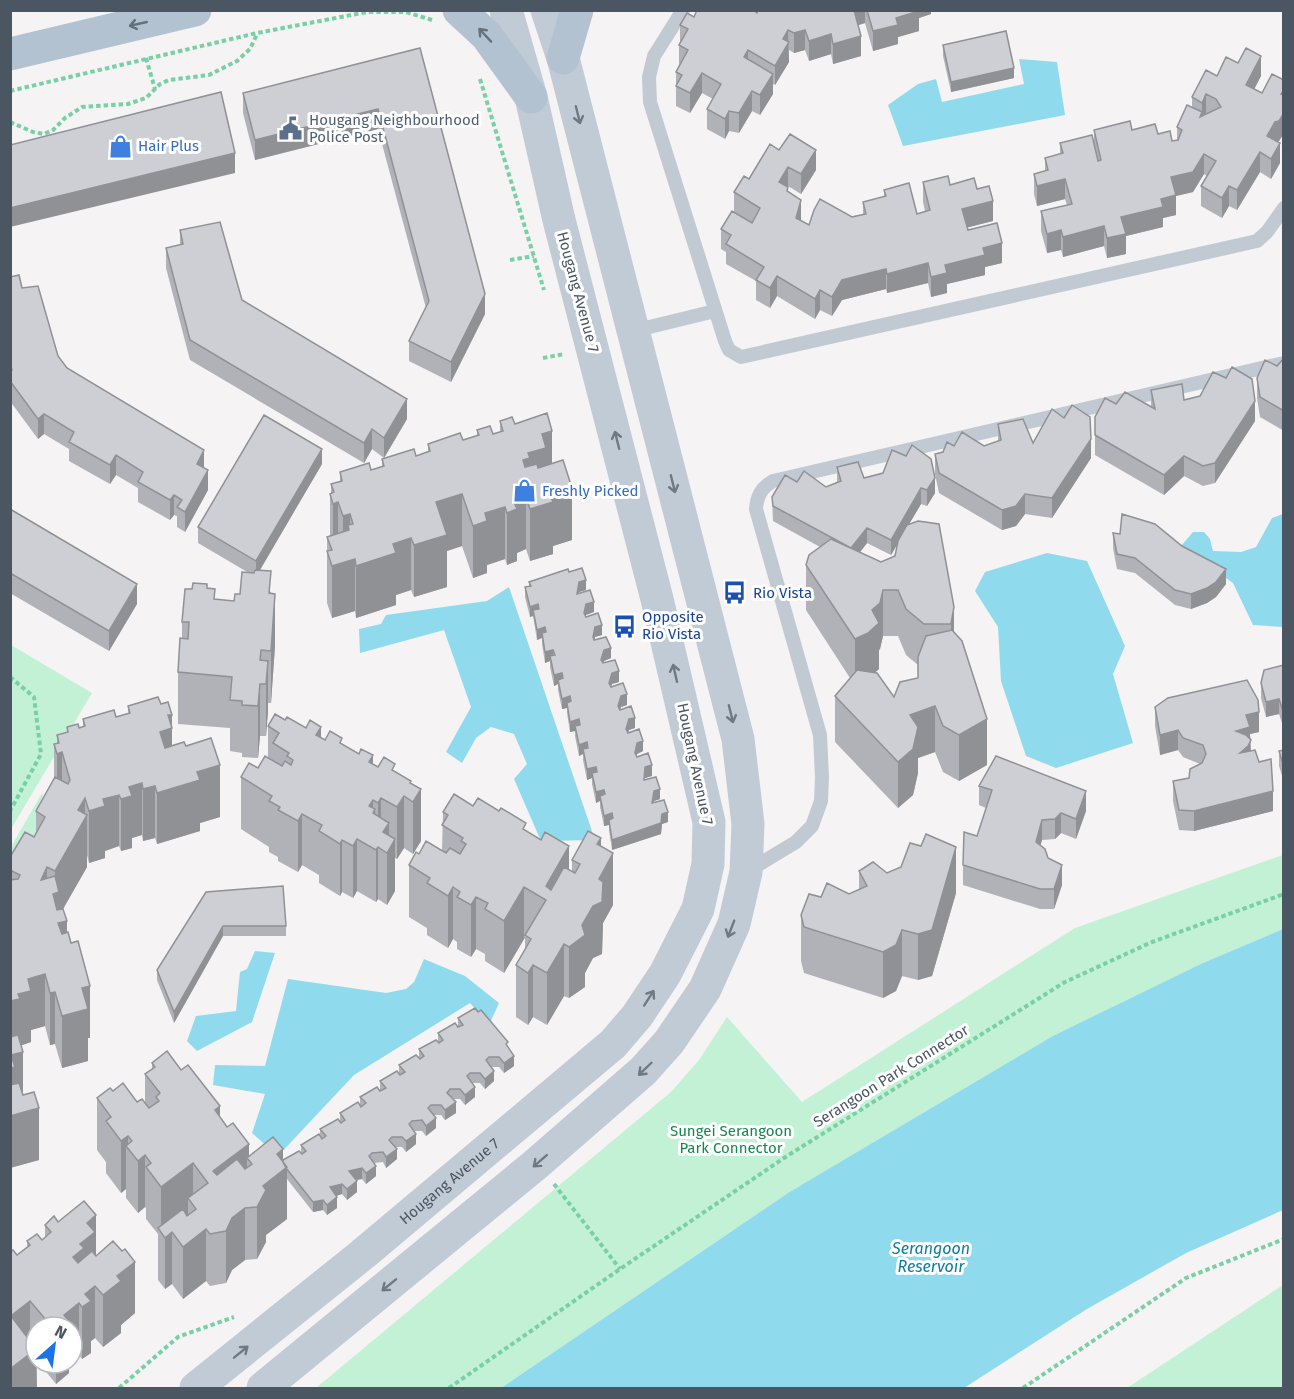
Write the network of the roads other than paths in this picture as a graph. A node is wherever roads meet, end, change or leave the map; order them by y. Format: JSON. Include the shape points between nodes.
{"nodes":[{"id":1,"x":195,"y":10,"type":"edge"},
{"id":2,"x":506,"y":10,"type":"edge"},
{"id":3,"x":547,"y":10,"type":"edge"},
{"id":4,"x":577,"y":10,"type":"edge"},
{"id":5,"x":683,"y":10,"type":"edge"},
{"id":6,"x":448,"y":17,"type":"edge"},
{"id":7,"x":10,"y":54,"type":"edge"},
{"id":8,"x":563,"y":58,"type":"junction"},
{"id":9,"x":531,"y":97,"type":"junction"},
{"id":10,"x":1284,"y":208,"type":"edge"},
{"id":11,"x":715,"y":310,"type":"junction"},
{"id":12,"x":633,"y":332,"type":"junction"},
{"id":13,"x":1284,"y":363,"type":"edge"},
{"id":14,"x":746,"y":872,"type":"junction"},
{"id":15,"x":196,"y":1389,"type":"edge"},
{"id":16,"x":263,"y":1389,"type":"edge"}],
"edges":[{"from":1,"to":7,"type":"main road","one_way":true},
{"from":2,"to":9,"type":"main road","name":"Hougang Avenue 7"},
{"from":3,"to":8,"type":"main road"},
{"from":4,"to":8,"type":"main road"},
{"from":5,"to":11,"type":"lane","via":[[654,56],[649,77],[650,102]]},
{"from":9,"to":6,"type":"main road","one_way":true,"via":[[487,36]]},
{"from":8,"to":12,"type":"main road","one_way":true},
{"from":15,"to":9,"type":"main road","name":"Hougang Avenue 7","one_way":true,"via":[[613,1044],[665,974],[698,909],[708,864],[708,814]]},
{"from":10,"to":11,"type":"lane","via":[[1257,241],[741,357],[729,350]]},
{"from":11,"to":12,"type":"lane"},
{"from":12,"to":14,"type":"main road","one_way":true,"via":[[738,739],[748,824]]},
{"from":13,"to":14,"type":"lane","via":[[766,485],[757,498],[756,509],[820,735],[821,801],[812,826],[796,842]]},
{"from":14,"to":16,"type":"main road","one_way":true,"via":[[734,924],[705,990],[657,1057],[535,1165]]}]}
